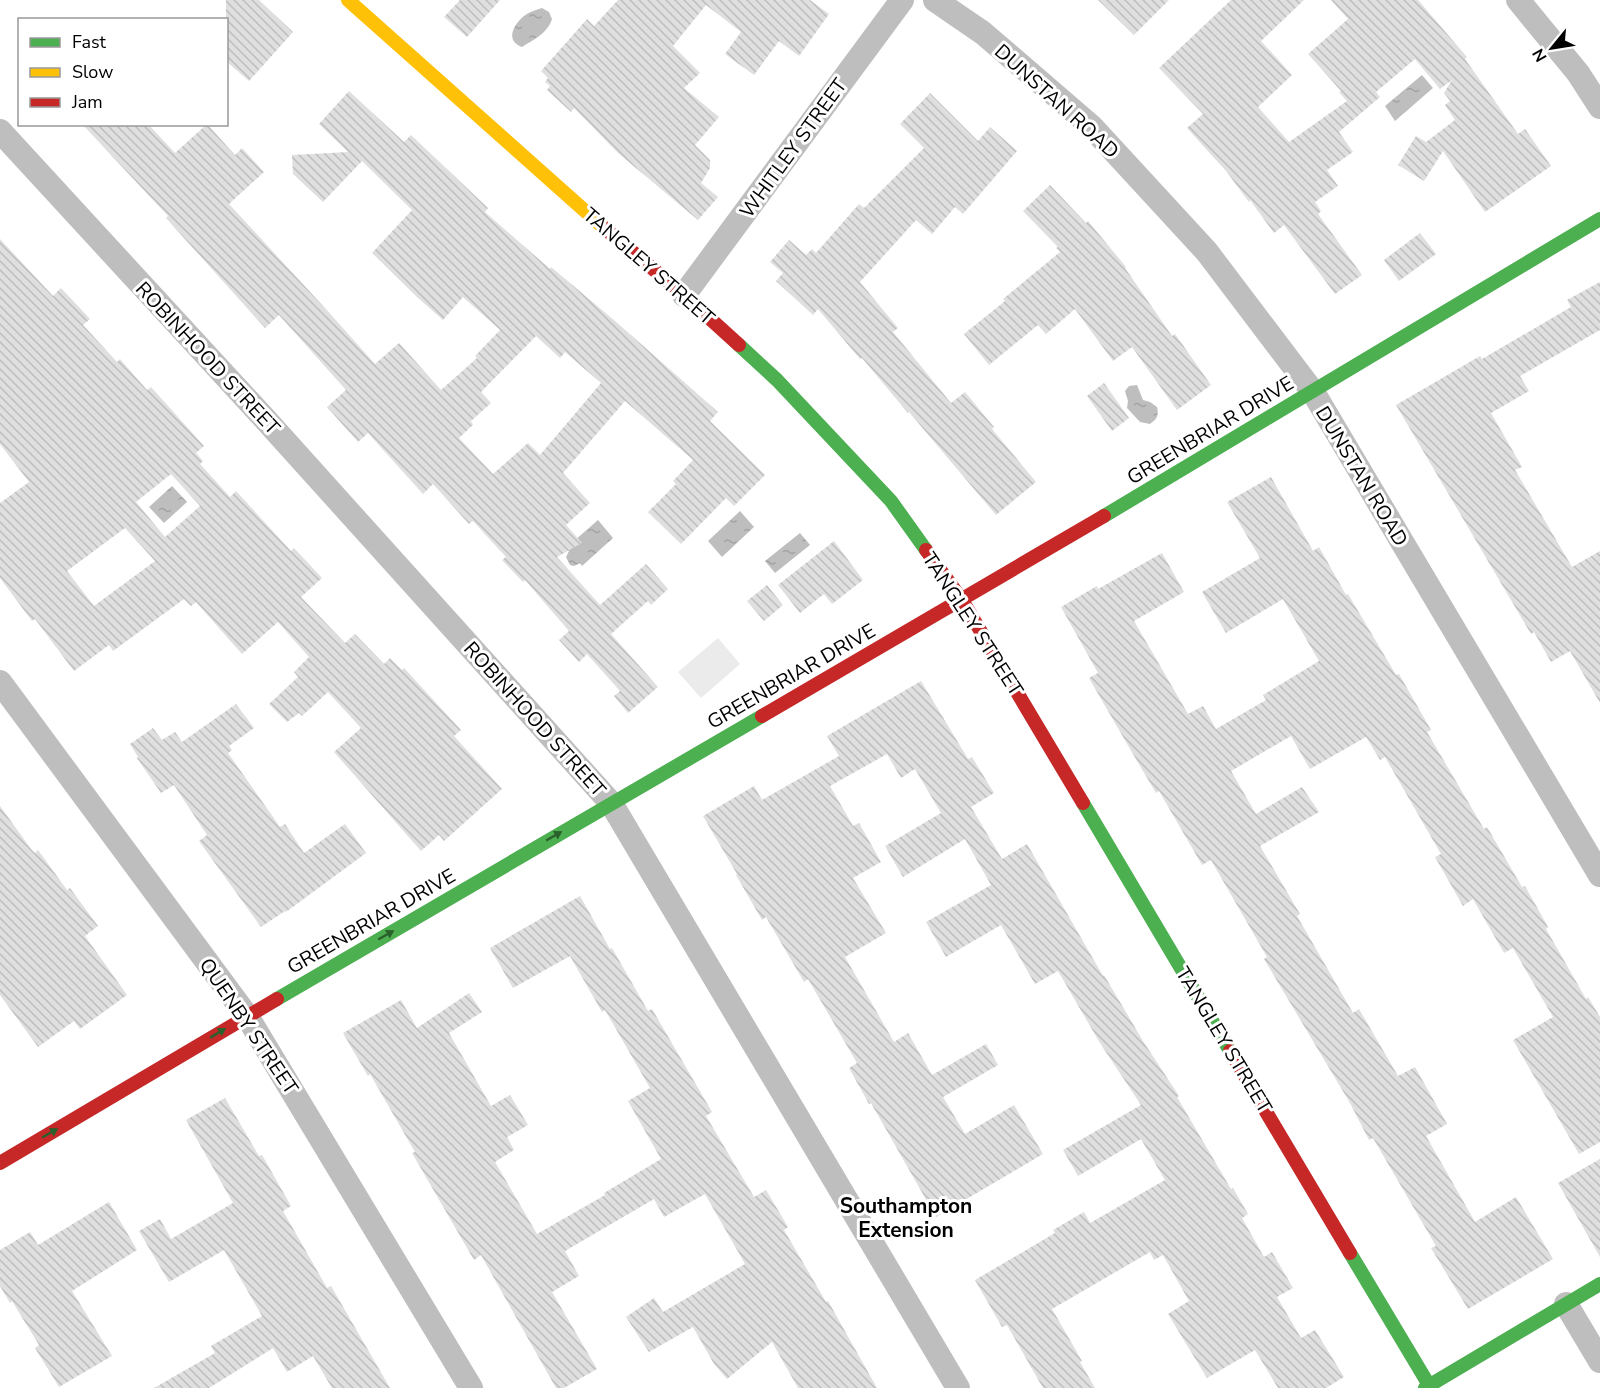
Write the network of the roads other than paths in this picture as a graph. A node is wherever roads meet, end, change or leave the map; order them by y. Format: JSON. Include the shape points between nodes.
{"nodes":[{"id":1,"x":348,"y":0,"type":"edge"},
{"id":2,"x":902,"y":0,"type":"edge"},
{"id":3,"x":935,"y":0,"type":"edge"},
{"id":4,"x":1518,"y":0,"type":"edge"},
{"id":5,"x":1600,"y":107,"type":"edge"},
{"id":6,"x":0,"y":131,"type":"edge"},
{"id":7,"x":1600,"y":219,"type":"edge"},
{"id":8,"x":684,"y":295,"type":"junction"},
{"id":9,"x":1312,"y":392,"type":"junction"},
{"id":10,"x":962,"y":600,"type":"junction"},
{"id":11,"x":0,"y":682,"type":"edge"},
{"id":12,"x":611,"y":803,"type":"junction"},
{"id":13,"x":1600,"y":875,"type":"edge"},
{"id":14,"x":247,"y":1016,"type":"junction"},
{"id":15,"x":0,"y":1163,"type":"edge"},
{"id":16,"x":1600,"y":1284,"type":"edge"},
{"id":17,"x":1566,"y":1304,"type":"junction"},
{"id":18,"x":1600,"y":1361,"type":"edge"},
{"id":19,"x":1427,"y":1387,"type":"edge"},
{"id":20,"x":471,"y":1388,"type":"edge"},
{"id":21,"x":958,"y":1388,"type":"edge"}],
"edges":[{"from":1,"to":8,"type":"street","name":"TANGLEY STREET"},
{"from":2,"to":8,"type":"street","name":"WHITLEY STREET"},
{"from":3,"to":9,"type":"street","name":"DUNSTAN ROAD","via":[[983,33],[1091,126],[1207,252]]},
{"from":4,"to":5,"type":"street","via":[[1578,73]]},
{"from":6,"to":12,"type":"street","name":"ROBINHOOD STREET"},
{"from":7,"to":9,"type":"street","name":"GREENBRIAR DRIVE"},
{"from":8,"to":10,"type":"street","name":"TANGLEY STREET","via":[[777,380],[891,501]]},
{"from":9,"to":10,"type":"street","name":"GREENBRIAR DRIVE"},
{"from":9,"to":13,"type":"street","name":"DUNSTAN ROAD"},
{"from":10,"to":12,"type":"street","name":"GREENBRIAR DRIVE"},
{"from":10,"to":19,"type":"street","name":"TANGLEY STREET"},
{"from":11,"to":14,"type":"street","name":"QUENBY STREET"},
{"from":14,"to":12,"type":"street","name":"GREENBRIAR DRIVE","one_way":true},
{"from":12,"to":21,"type":"street","name":"ROBINHOOD STREET"},
{"from":15,"to":14,"type":"street","name":"GREENBRIAR DRIVE","one_way":true},
{"from":14,"to":20,"type":"street","name":"QUENBY STREET"},
{"from":16,"to":17,"type":"street"},
{"from":17,"to":18,"type":"street"},
{"from":17,"to":19,"type":"street"}]}
